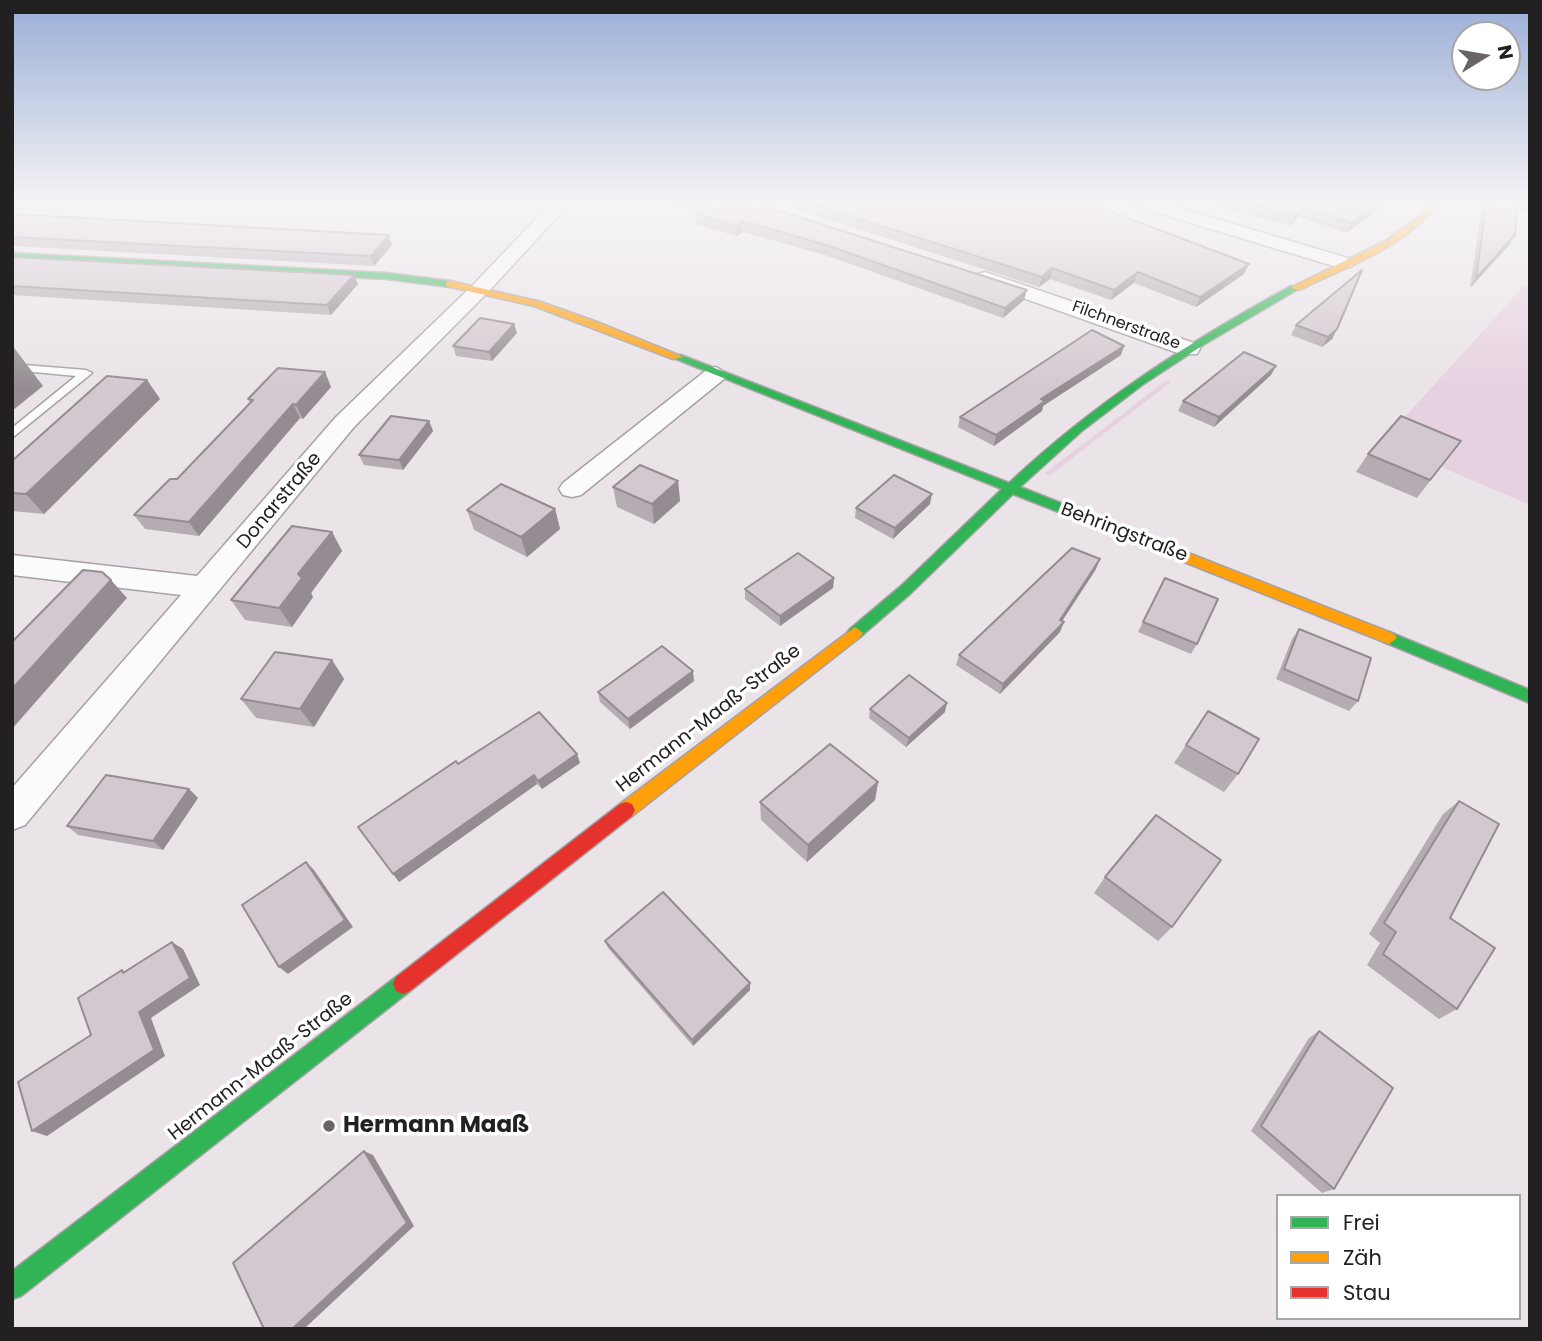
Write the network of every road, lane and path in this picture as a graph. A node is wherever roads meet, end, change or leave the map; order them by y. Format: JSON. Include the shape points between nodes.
{"nodes":[{"id":1,"x":154,"y":264,"type":"edge"},
{"id":2,"x":504,"y":264,"type":"edge"},
{"id":3,"x":1343,"y":264,"type":"edge"},
{"id":4,"x":972,"y":274,"type":"edge"},
{"id":5,"x":481,"y":288,"type":"junction"},
{"id":6,"x":1189,"y":349,"type":"junction"},
{"id":7,"x":12,"y":367,"type":"edge"},
{"id":8,"x":716,"y":374,"type":"junction"},
{"id":9,"x":12,"y":434,"type":"edge"},
{"id":10,"x":572,"y":489,"type":"dead end"},
{"id":11,"x":1010,"y":489,"type":"junction"},
{"id":12,"x":12,"y":565,"type":"edge"},
{"id":13,"x":207,"y":588,"type":"junction"},
{"id":14,"x":1530,"y":697,"type":"edge"},
{"id":15,"x":12,"y":814,"type":"edge"},
{"id":16,"x":12,"y":1287,"type":"edge"}],
"edges":[{"from":1,"to":5,"type":"street","name":"Behringstraße","via":[[387,276]]},
{"from":2,"to":5,"type":"street","name":"Donarstraße"},
{"from":3,"to":6,"type":"street","name":"Hermann-Maaß-Straße"},
{"from":4,"to":6,"type":"street","name":"Filchnerstraße"},
{"from":5,"to":8,"type":"street","name":"Behringstraße","via":[[545,305]]},
{"from":5,"to":13,"type":"street","name":"Donarstraße","via":[[345,422]]},
{"from":6,"to":11,"type":"street","name":"Hermann-Maaß-Straße","via":[[1100,411]]},
{"from":7,"to":9,"type":"lane","via":[[86,373]]},
{"from":8,"to":10,"type":"street"},
{"from":8,"to":11,"type":"street","name":"Behringstraße"},
{"from":11,"to":14,"type":"street","name":"Behringstraße"},
{"from":11,"to":16,"type":"street","name":"Hermann-Maaß-Straße","via":[[874,618]]},
{"from":12,"to":13,"type":"street"},
{"from":13,"to":15,"type":"street","name":"Donarstraße"}]}
